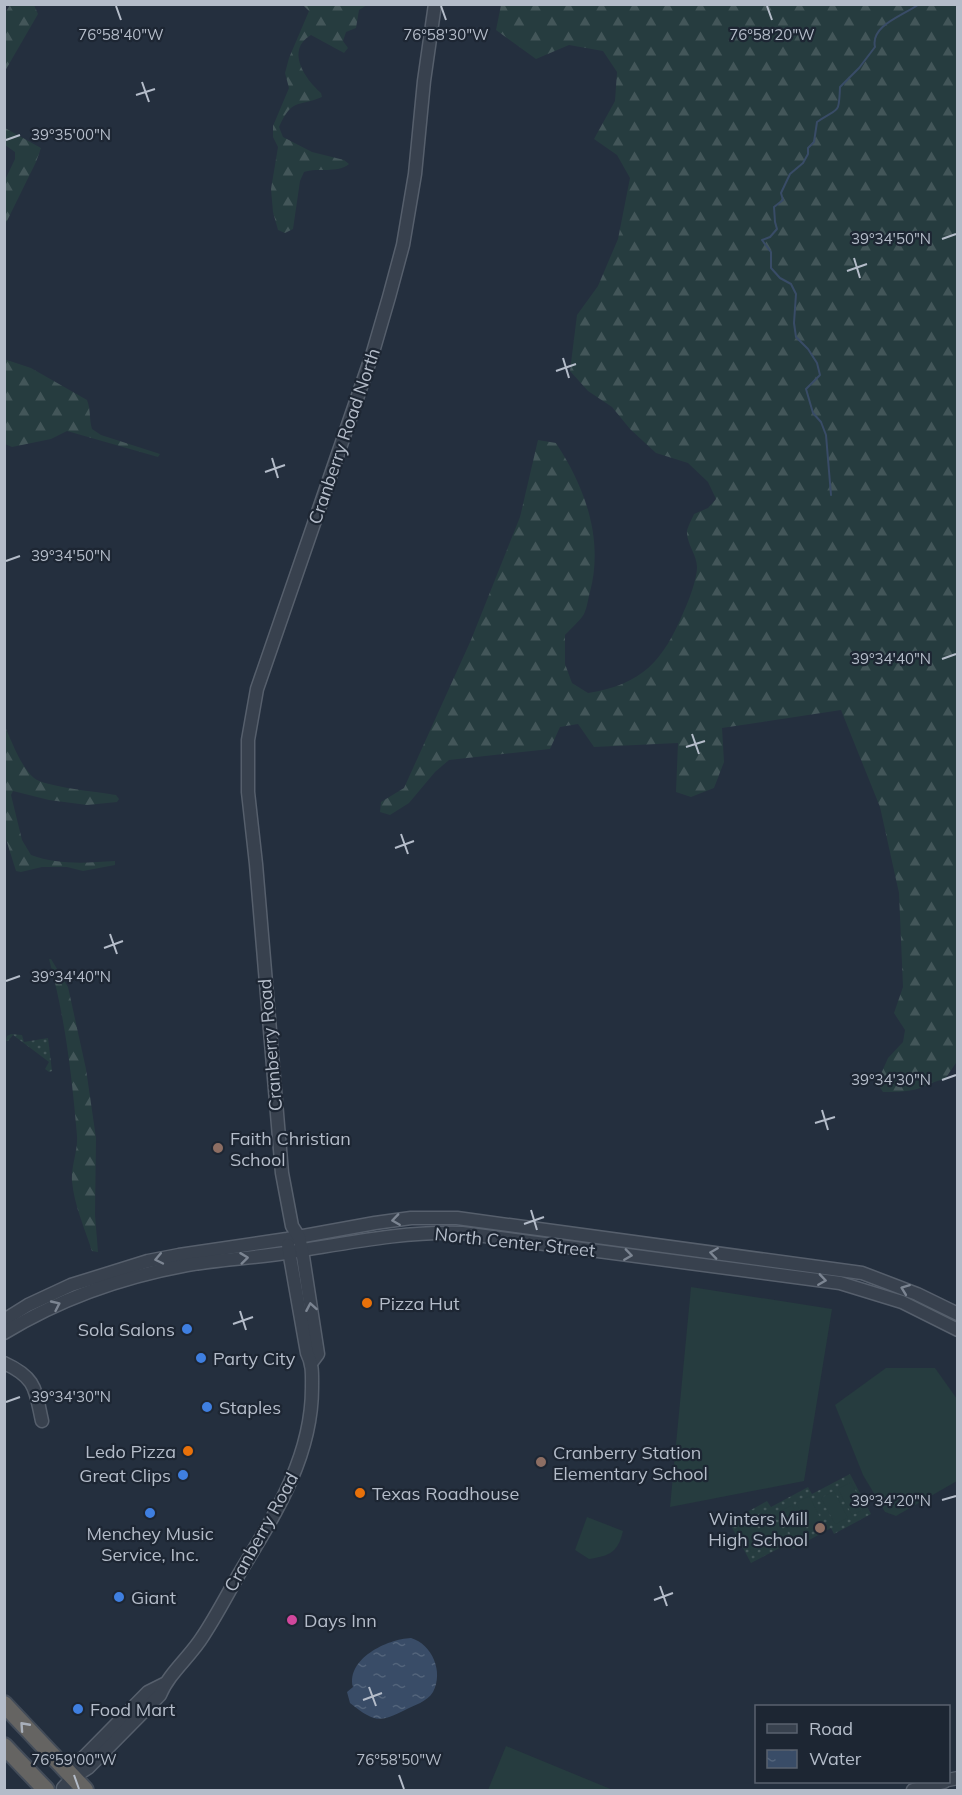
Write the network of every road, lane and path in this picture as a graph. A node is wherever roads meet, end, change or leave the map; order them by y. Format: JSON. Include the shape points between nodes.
{"nodes":[{"id":1,"x":435,"y":4,"type":"edge"},
{"id":2,"x":256,"y":864,"type":"joint"},
{"id":3,"x":293,"y":1234,"type":"junction"},
{"id":4,"x":296,"y":1251,"type":"junction"},
{"id":5,"x":957,"y":1314,"type":"edge"},
{"id":6,"x":4,"y":1320,"type":"edge"},
{"id":7,"x":957,"y":1330,"type":"edge"},
{"id":8,"x":4,"y":1333,"type":"edge"},
{"id":9,"x":4,"y":1363,"type":"edge"},
{"id":10,"x":42,"y":1421,"type":"dead end"},
{"id":11,"x":4,"y":1704,"type":"edge"},
{"id":12,"x":4,"y":1746,"type":"edge"},
{"id":13,"x":68,"y":1783,"type":"junction"},
{"id":14,"x":939,"y":1783,"type":"edge"},
{"id":15,"x":46,"y":1791,"type":"edge"},
{"id":16,"x":85,"y":1791,"type":"edge"},
{"id":17,"x":913,"y":1791,"type":"edge"}],
"edges":[{"from":1,"to":2,"type":"street","name":"Cranberry Road North","via":[[416,174],[403,245],[373,352],[251,716],[248,792]]},
{"from":2,"to":3,"type":"street","name":"Cranberry Road","via":[[275,1106]]},
{"from":3,"to":4,"type":"street","name":"Cranberry Road"},
{"from":5,"to":3,"type":"street","name":"North Center Street","one_way":true,"via":[[862,1273],[457,1218],[411,1218]]},
{"from":3,"to":6,"type":"street","name":"North Center Street","one_way":true,"via":[[131,1266],[71,1285]]},
{"from":4,"to":7,"type":"street","name":"North Center Street","one_way":true,"via":[[397,1234],[462,1233],[840,1283],[902,1302]]},
{"from":8,"to":4,"type":"street","name":"North Center Street","one_way":true,"via":[[95,1288],[188,1265]]},
{"from":4,"to":13,"type":"street","name":"Cranberry Road","via":[[318,1354],[312,1362],[312,1410],[299,1463],[267,1527],[202,1637],[164,1684],[160,1695]]},
{"from":9,"to":10,"type":"street","via":[[28,1377],[36,1388]]},
{"from":13,"to":11,"type":"highway","one_way":true},
{"from":12,"to":15,"type":"highway"},
{"from":13,"to":16,"type":"highway"},
{"from":14,"to":17,"type":"street"}]}
